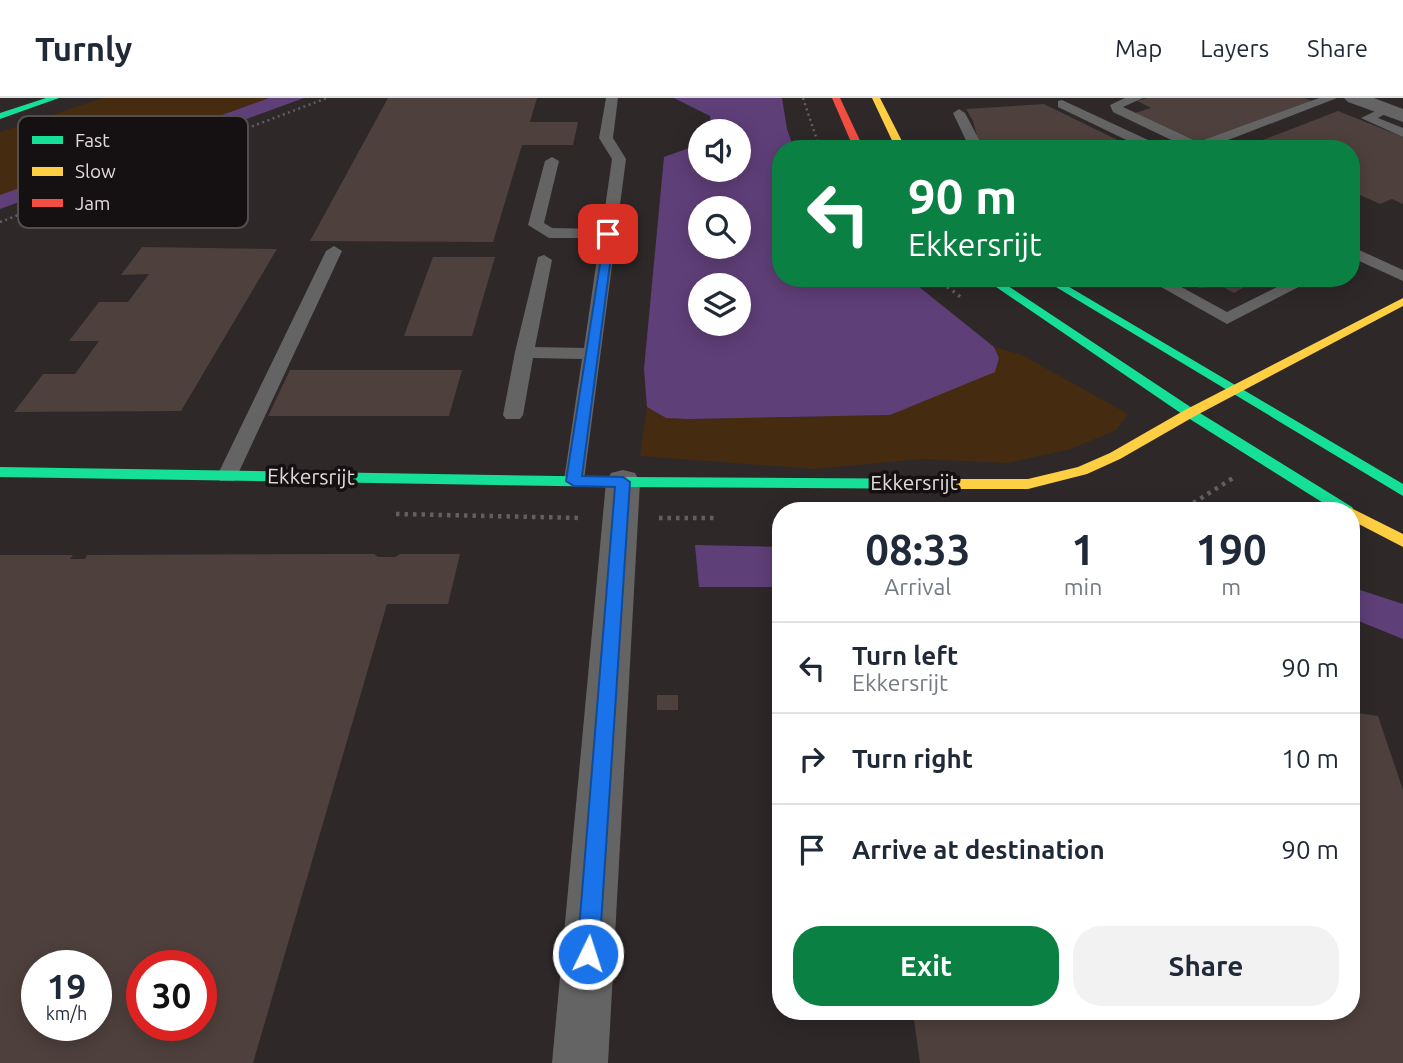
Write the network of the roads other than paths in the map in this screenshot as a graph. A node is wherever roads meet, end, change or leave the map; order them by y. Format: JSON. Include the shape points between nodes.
{"nodes":[{"id":1,"x":55,"y":98,"type":"edge"},
{"id":2,"x":612,"y":98,"type":"edge"},
{"id":3,"x":836,"y":98,"type":"edge"},
{"id":4,"x":876,"y":98,"type":"edge"},
{"id":5,"x":1137,"y":98,"type":"edge"},
{"id":6,"x":1331,"y":98,"type":"edge"},
{"id":7,"x":1355,"y":98,"type":"edge"},
{"id":8,"x":1062,"y":104,"type":"dead end"},
{"id":9,"x":1394,"y":113,"type":"edge"},
{"id":10,"x":959,"y":114,"type":"dead end"},
{"id":11,"x":0,"y":116,"type":"edge"},
{"id":12,"x":1403,"y":132,"type":"edge"},
{"id":13,"x":855,"y":140,"type":"edge"},
{"id":14,"x":897,"y":140,"type":"edge"},
{"id":15,"x":972,"y":140,"type":"edge"},
{"id":16,"x":1137,"y":140,"type":"edge"},
{"id":17,"x":1182,"y":140,"type":"edge"},
{"id":18,"x":1216,"y":140,"type":"edge"},
{"id":19,"x":552,"y":161,"type":"dead end"},
{"id":20,"x":608,"y":234,"type":"junction"},
{"id":21,"x":334,"y":251,"type":"dead end"},
{"id":22,"x":1360,"y":254,"type":"edge"},
{"id":23,"x":544,"y":260,"type":"dead end"},
{"id":24,"x":1403,"y":276,"type":"edge"},
{"id":25,"x":1001,"y":287,"type":"edge"},
{"id":26,"x":1061,"y":287,"type":"edge"},
{"id":27,"x":1169,"y":287,"type":"edge"},
{"id":28,"x":1290,"y":287,"type":"edge"},
{"id":29,"x":1403,"y":301,"type":"edge"},
{"id":30,"x":524,"y":352,"type":"junction"},
{"id":31,"x":592,"y":354,"type":"junction"},
{"id":32,"x":1232,"y":390,"type":"junction"},
{"id":33,"x":1190,"y":413,"type":"junction"},
{"id":34,"x":513,"y":415,"type":"dead end"},
{"id":35,"x":0,"y":472,"type":"edge"},
{"id":36,"x":227,"y":476,"type":"junction"},
{"id":37,"x":574,"y":481,"type":"junction"},
{"id":38,"x":623,"y":482,"type":"junction"},
{"id":39,"x":1403,"y":491,"type":"edge"},
{"id":40,"x":1333,"y":502,"type":"edge"},
{"id":41,"x":1360,"y":518,"type":"edge"},
{"id":42,"x":1403,"y":541,"type":"edge"},
{"id":43,"x":580,"y":1063,"type":"edge"}],
"edges":[{"from":1,"to":11,"type":"main road"},
{"from":2,"to":20,"type":"lane","via":[[606,138],[619,159]]},
{"from":3,"to":13,"type":"main road"},
{"from":4,"to":14,"type":"main road"},
{"from":5,"to":17,"type":"lane","via":[[1116,105],[1116,109]]},
{"from":6,"to":18,"type":"lane"},
{"from":7,"to":9,"type":"street"},
{"from":8,"to":16,"type":"lane"},
{"from":9,"to":12,"type":"lane","via":[[1367,118]]},
{"from":10,"to":15,"type":"lane"},
{"from":19,"to":20,"type":"lane","via":[[536,225],[549,233]]},
{"from":20,"to":31,"type":"lane"},
{"from":21,"to":36,"type":"lane"},
{"from":22,"to":24,"type":"lane"},
{"from":23,"to":30,"type":"lane"},
{"from":25,"to":33,"type":"main road"},
{"from":26,"to":32,"type":"main road"},
{"from":27,"to":28,"type":"lane","via":[[1227,319]]},
{"from":29,"to":32,"type":"main road","name":"Ekkersrijt"},
{"from":30,"to":31,"type":"lane"},
{"from":30,"to":34,"type":"lane"},
{"from":31,"to":37,"type":"lane"},
{"from":32,"to":33,"type":"main road","name":"Ekkersrijt"},
{"from":32,"to":39,"type":"main road"},
{"from":33,"to":38,"type":"main road","name":"Ekkersrijt","via":[[1082,471],[1028,484]]},
{"from":33,"to":40,"type":"main road"},
{"from":35,"to":36,"type":"main road","name":"Ekkersrijt"},
{"from":36,"to":37,"type":"main road","name":"Ekkersrijt"},
{"from":37,"to":38,"type":"main road","name":"Ekkersrijt"},
{"from":38,"to":43,"type":"street"},
{"from":41,"to":42,"type":"main road"}]}
